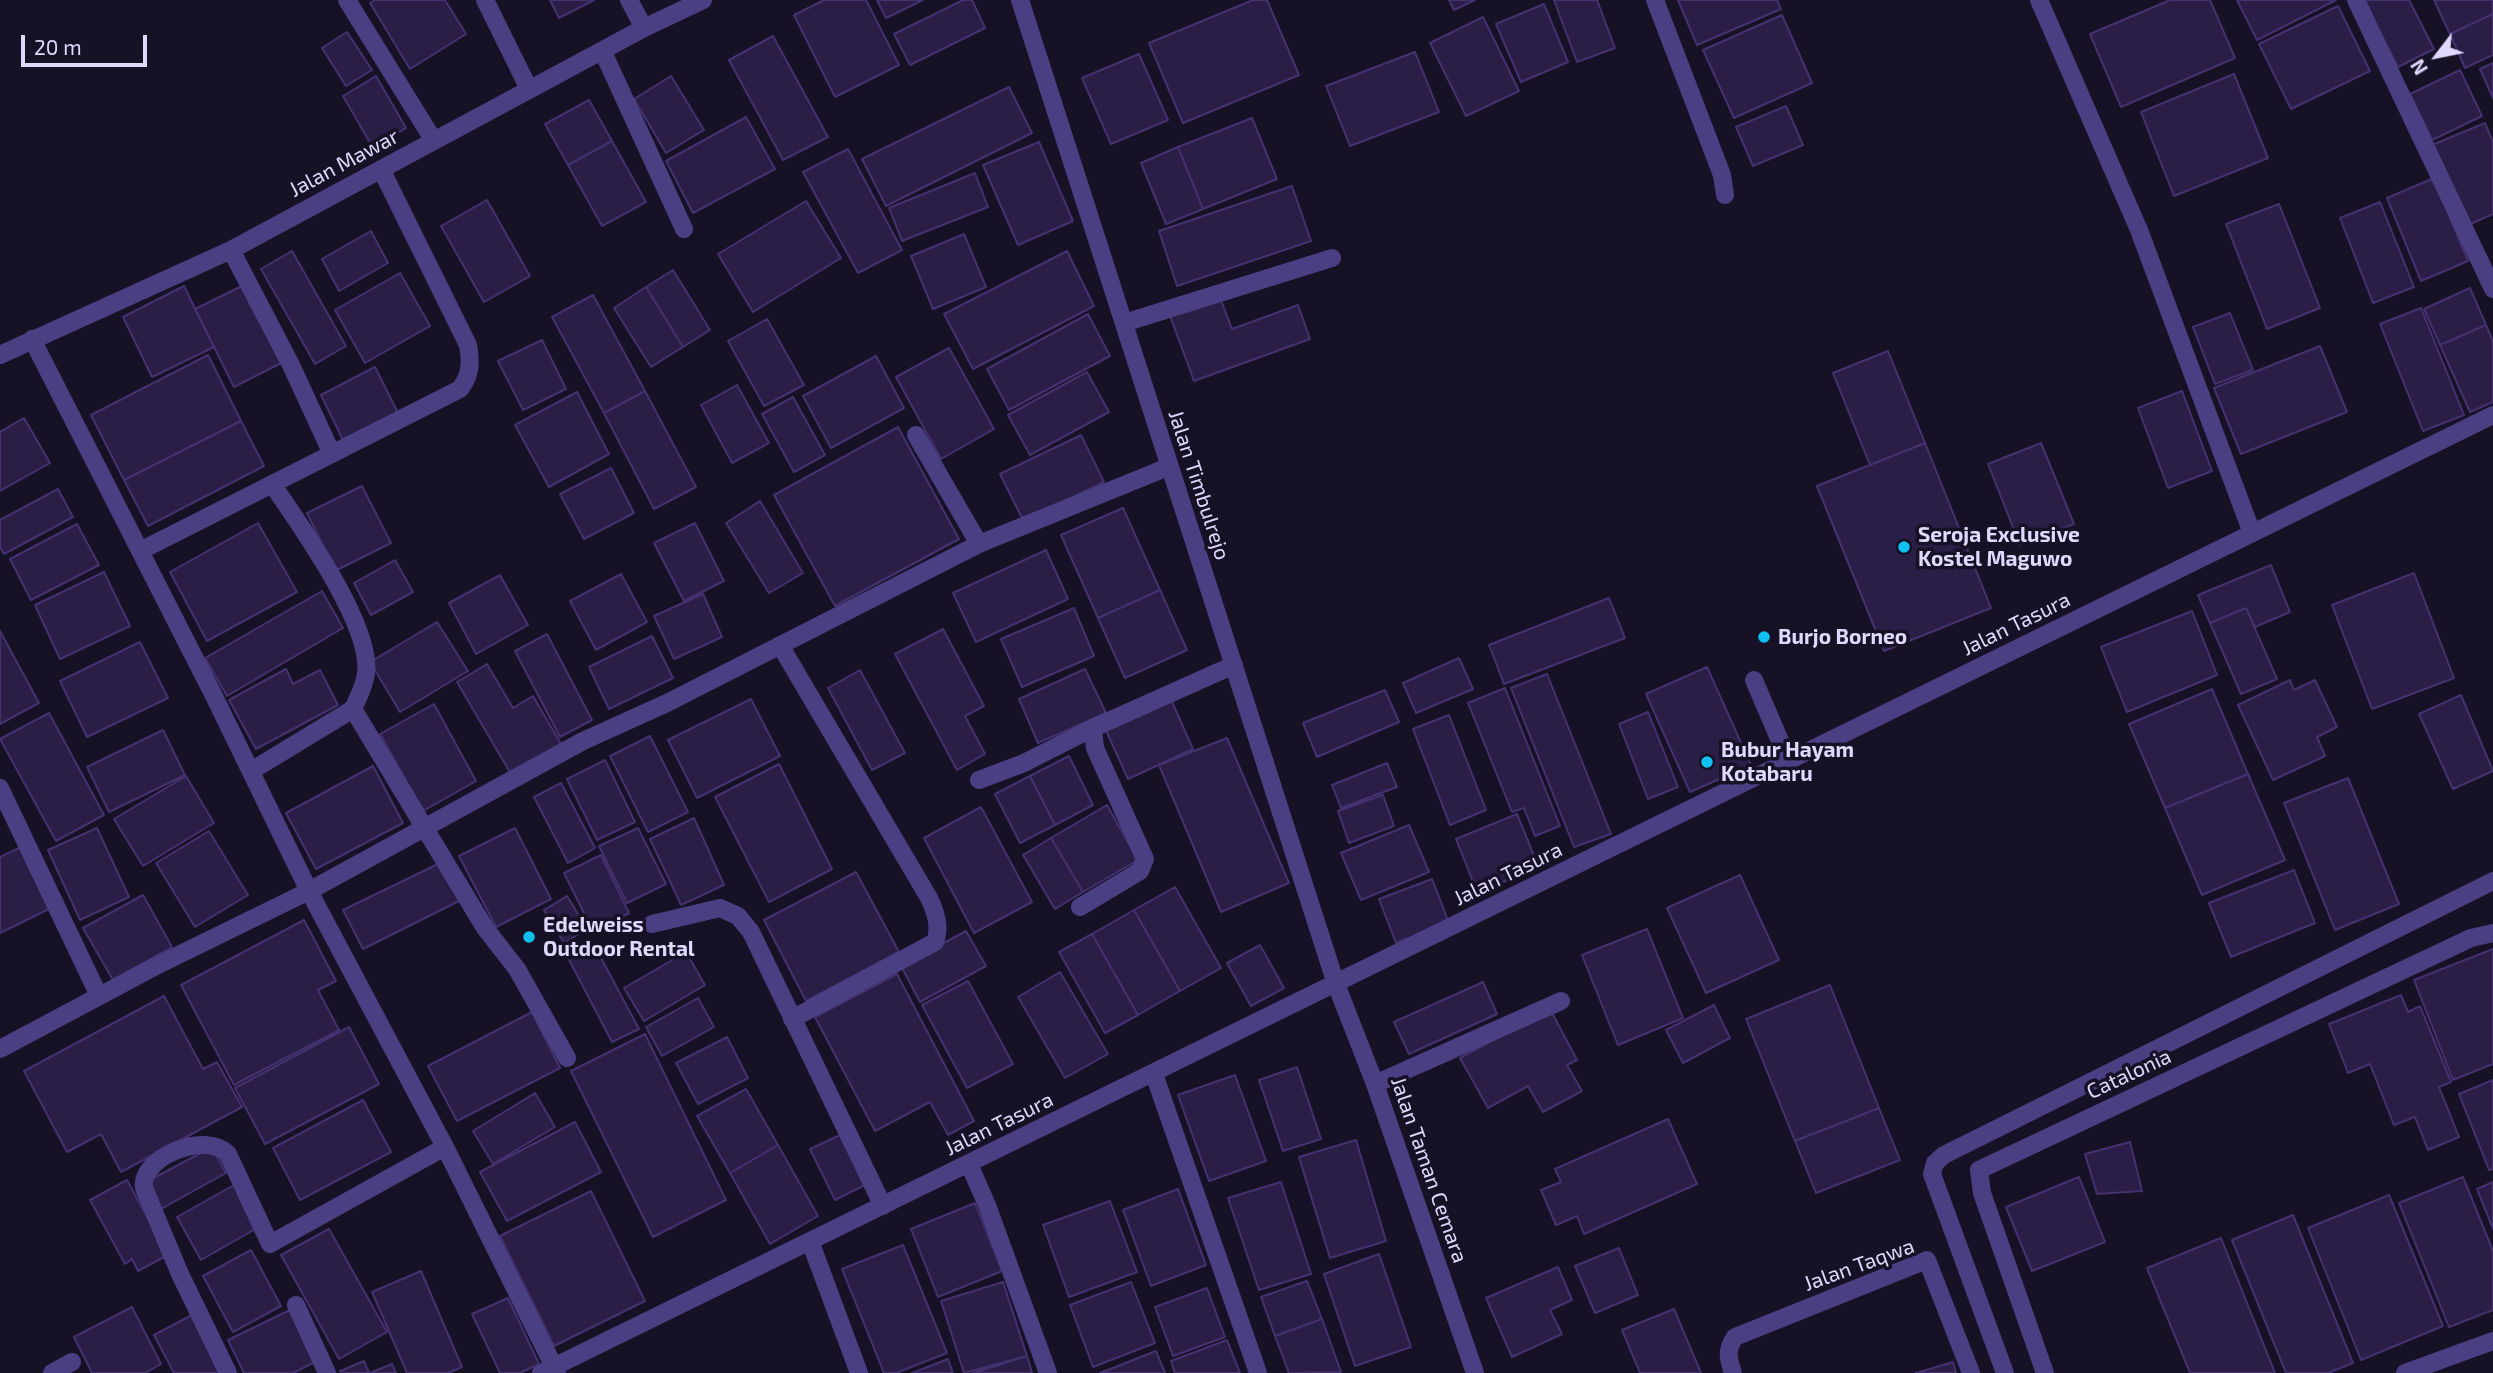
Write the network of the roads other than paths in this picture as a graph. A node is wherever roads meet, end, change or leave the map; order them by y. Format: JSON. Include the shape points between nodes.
{"nodes":[{"id":1,"x":347,"y":0,"type":"edge"},
{"id":2,"x":485,"y":0,"type":"edge"},
{"id":3,"x":629,"y":0,"type":"edge"},
{"id":4,"x":704,"y":0,"type":"edge"},
{"id":5,"x":1020,"y":0,"type":"edge"},
{"id":6,"x":1654,"y":0,"type":"edge"},
{"id":7,"x":2039,"y":0,"type":"edge"},
{"id":8,"x":2356,"y":0,"type":"edge"},
{"id":9,"x":644,"y":28,"type":"junction"},
{"id":10,"x":603,"y":52,"type":"junction"},
{"id":11,"x":529,"y":89,"type":"junction"},
{"id":12,"x":433,"y":141,"type":"junction"},
{"id":13,"x":381,"y":169,"type":"junction"},
{"id":14,"x":1725,"y":195,"type":"dead end"},
{"id":15,"x":684,"y":229,"type":"dead end"},
{"id":16,"x":231,"y":250,"type":"junction"},
{"id":17,"x":1332,"y":258,"type":"dead end"},
{"id":18,"x":2493,"y":289,"type":"edge"},
{"id":19,"x":1124,"y":323,"type":"junction"},
{"id":20,"x":32,"y":339,"type":"junction"},
{"id":21,"x":0,"y":355,"type":"edge"},
{"id":22,"x":2493,"y":415,"type":"edge"},
{"id":23,"x":916,"y":435,"type":"dead end"},
{"id":24,"x":332,"y":454,"type":"junction"},
{"id":25,"x":1168,"y":467,"type":"junction"},
{"id":26,"x":272,"y":484,"type":"junction"},
{"id":27,"x":2252,"y":533,"type":"junction"},
{"id":28,"x":979,"y":544,"type":"junction"},
{"id":29,"x":140,"y":551,"type":"junction"},
{"id":30,"x":779,"y":645,"type":"junction"},
{"id":31,"x":1234,"y":665,"type":"junction"},
{"id":32,"x":1754,"y":680,"type":"dead end"},
{"id":33,"x":353,"y":709,"type":"junction"},
{"id":34,"x":1093,"y":727,"type":"junction"},
{"id":35,"x":1788,"y":762,"type":"junction"},
{"id":36,"x":251,"y":771,"type":"junction"},
{"id":37,"x":979,"y":780,"type":"dead end"},
{"id":38,"x":0,"y":788,"type":"edge"},
{"id":39,"x":424,"y":828,"type":"junction"},
{"id":40,"x":2493,"y":881,"type":"edge"},
{"id":41,"x":309,"y":891,"type":"junction"},
{"id":42,"x":1080,"y":907,"type":"dead end"},
{"id":43,"x":652,"y":924,"type":"dead end"},
{"id":44,"x":2493,"y":933,"type":"edge"},
{"id":45,"x":1336,"y":984,"type":"junction"},
{"id":46,"x":99,"y":996,"type":"junction"},
{"id":47,"x":1561,"y":1000,"type":"dead end"},
{"id":48,"x":792,"y":1019,"type":"junction"},
{"id":49,"x":0,"y":1048,"type":"edge"},
{"id":50,"x":566,"y":1058,"type":"dead end"},
{"id":51,"x":1154,"y":1074,"type":"junction"},
{"id":52,"x":1375,"y":1084,"type":"junction"},
{"id":53,"x":445,"y":1147,"type":"junction"},
{"id":54,"x":969,"y":1164,"type":"junction"},
{"id":55,"x":883,"y":1206,"type":"junction"},
{"id":56,"x":810,"y":1241,"type":"junction"},
{"id":57,"x":296,"y":1305,"type":"dead end"},
{"id":58,"x":2493,"y":1341,"type":"edge"},
{"id":59,"x":72,"y":1362,"type":"dead end"},
{"id":60,"x":551,"y":1371,"type":"edge"},
{"id":61,"x":52,"y":1373,"type":"edge"},
{"id":62,"x":228,"y":1373,"type":"edge"},
{"id":63,"x":327,"y":1373,"type":"edge"},
{"id":64,"x":859,"y":1373,"type":"edge"},
{"id":65,"x":1048,"y":1373,"type":"edge"},
{"id":66,"x":1258,"y":1373,"type":"edge"},
{"id":67,"x":1475,"y":1373,"type":"edge"},
{"id":68,"x":1733,"y":1373,"type":"edge"},
{"id":69,"x":1971,"y":1373,"type":"edge"},
{"id":70,"x":2005,"y":1373,"type":"edge"},
{"id":71,"x":2045,"y":1373,"type":"edge"},
{"id":72,"x":2404,"y":1373,"type":"edge"}],
"edges":[{"from":1,"to":12,"type":"street"},
{"from":2,"to":11,"type":"street"},
{"from":3,"to":9,"type":"street"},
{"from":4,"to":9,"type":"street","name":"Jalan Mawar"},
{"from":5,"to":19,"type":"street","name":"Jalan Timbulrejo"},
{"from":6,"to":14,"type":"street","via":[[1722,175]]},
{"from":7,"to":27,"type":"street","via":[[2138,230]]},
{"from":8,"to":18,"type":"street"},
{"from":9,"to":10,"type":"street","name":"Jalan Mawar"},
{"from":10,"to":11,"type":"street","name":"Jalan Mawar"},
{"from":10,"to":15,"type":"street"},
{"from":11,"to":12,"type":"street","name":"Jalan Mawar"},
{"from":12,"to":13,"type":"street","name":"Jalan Mawar"},
{"from":13,"to":16,"type":"street","name":"Jalan Mawar"},
{"from":13,"to":24,"type":"street","via":[[468,345],[470,371],[460,389]]},
{"from":16,"to":20,"type":"street","name":"Jalan Mawar"},
{"from":16,"to":24,"type":"street"},
{"from":17,"to":19,"type":"street"},
{"from":19,"to":25,"type":"street","name":"Jalan Timbulrejo"},
{"from":20,"to":21,"type":"street","name":"Jalan Mawar"},
{"from":20,"to":29,"type":"street"},
{"from":22,"to":27,"type":"street","name":"Jalan Tasura"},
{"from":23,"to":28,"type":"street"},
{"from":24,"to":26,"type":"street"},
{"from":25,"to":28,"type":"street"},
{"from":25,"to":31,"type":"street","name":"Jalan Timbulrejo"},
{"from":26,"to":29,"type":"street"},
{"from":26,"to":33,"type":"street","via":[[349,608],[360,636],[366,674]]},
{"from":27,"to":35,"type":"street","name":"Jalan Tasura"},
{"from":28,"to":30,"type":"street"},
{"from":29,"to":36,"type":"street"},
{"from":30,"to":39,"type":"street","via":[[583,741]]},
{"from":30,"to":48,"type":"street","via":[[929,898],[938,933],[935,942]]},
{"from":31,"to":34,"type":"street"},
{"from":31,"to":45,"type":"street","name":"Jalan Timbulrejo"},
{"from":32,"to":35,"type":"street"},
{"from":33,"to":36,"type":"street"},
{"from":33,"to":39,"type":"street"},
{"from":34,"to":37,"type":"street","via":[[1024,763]]},
{"from":34,"to":42,"type":"street","via":[[1095,748],[1145,859],[1140,871]]},
{"from":35,"to":45,"type":"street","name":"Jalan Tasura"},
{"from":36,"to":41,"type":"street"},
{"from":38,"to":46,"type":"street"},
{"from":39,"to":41,"type":"street"},
{"from":39,"to":50,"type":"street","via":[[485,928],[517,969]]},
{"from":40,"to":70,"type":"street","via":[[1935,1163],[1933,1174]]},
{"from":41,"to":46,"type":"street"},
{"from":41,"to":53,"type":"street"},
{"from":43,"to":48,"type":"street","via":[[720,908],[738,916],[751,932]]},
{"from":44,"to":71,"type":"street","name":"Catalonia","via":[[2471,938],[1979,1170],[1982,1193]]},
{"from":45,"to":51,"type":"street","name":"Jalan Tasura"},
{"from":45,"to":52,"type":"street","name":"Jalan Taman Cemara"},
{"from":46,"to":49,"type":"street"},
{"from":47,"to":52,"type":"street"},
{"from":48,"to":55,"type":"street"},
{"from":51,"to":54,"type":"street","name":"Jalan Tasura"},
{"from":51,"to":66,"type":"street"},
{"from":52,"to":67,"type":"street","name":"Jalan Taman Cemara"},
{"from":53,"to":60,"type":"street"},
{"from":53,"to":62,"type":"street","via":[[270,1244],[222,1147],[193,1145],[151,1167],[144,1188]]},
{"from":54,"to":55,"type":"street","name":"Jalan Tasura"},
{"from":54,"to":65,"type":"street"},
{"from":55,"to":56,"type":"street","name":"Jalan Tasura"},
{"from":56,"to":60,"type":"street","name":"Jalan Tasura"},
{"from":56,"to":64,"type":"street"},
{"from":57,"to":63,"type":"street"},
{"from":58,"to":72,"type":"street"},
{"from":59,"to":61,"type":"street"},
{"from":68,"to":69,"type":"street","name":"Jalan Taqwa","via":[[1728,1347],[1735,1337],[1927,1260]]}]}
